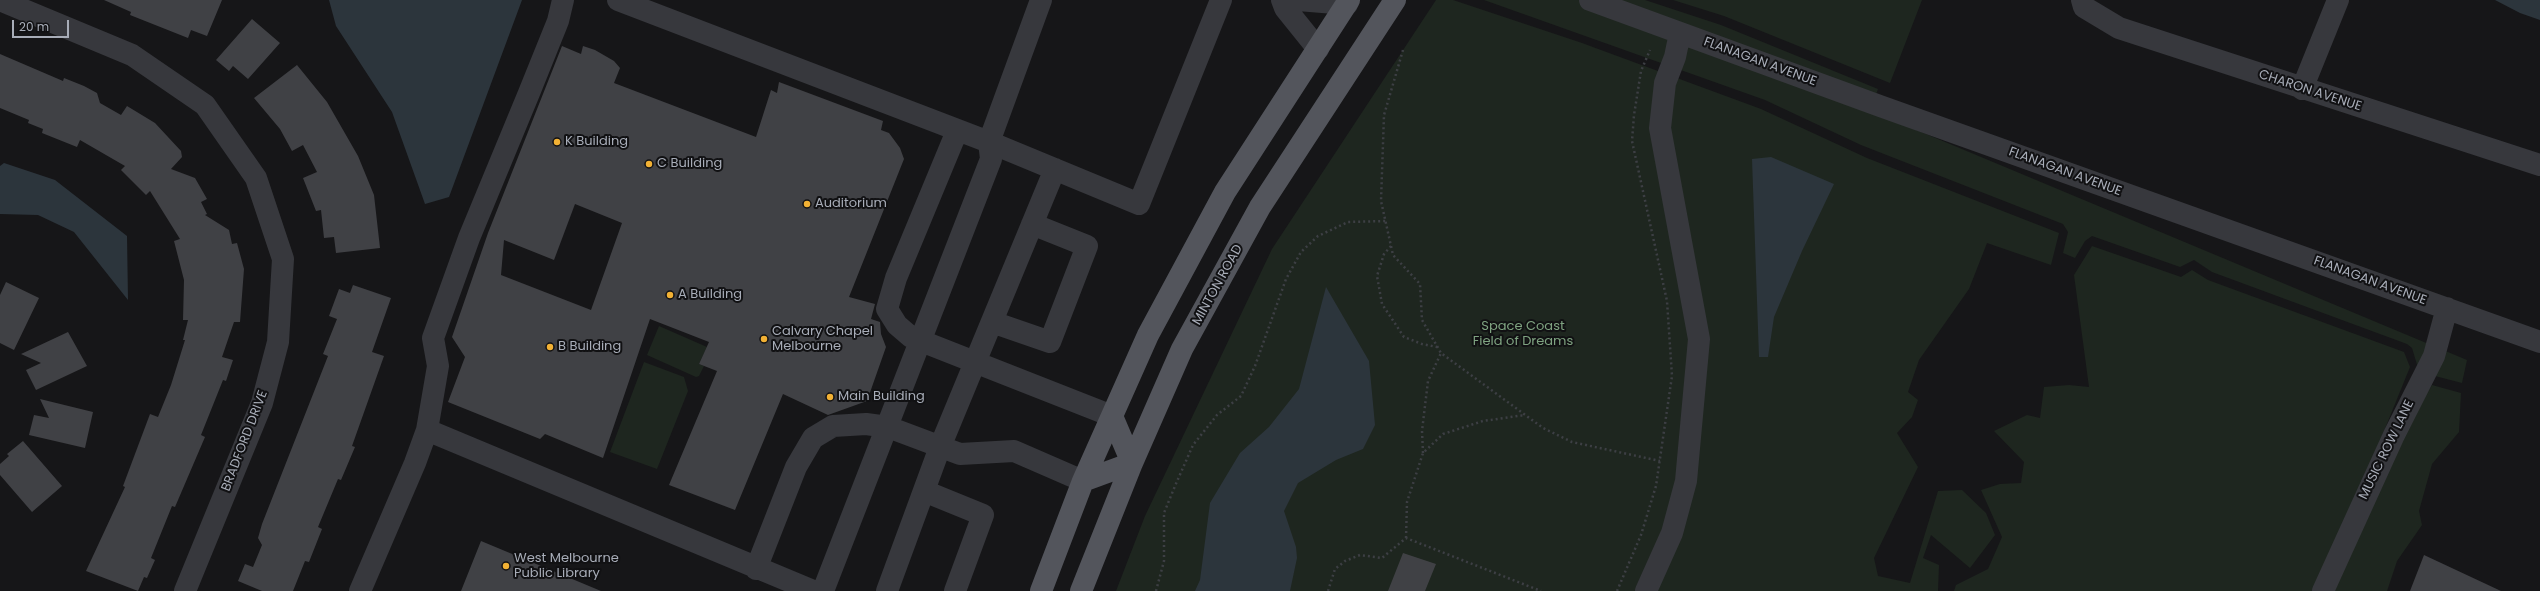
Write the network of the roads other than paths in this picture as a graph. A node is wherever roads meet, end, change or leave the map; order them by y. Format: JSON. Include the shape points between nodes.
{"nodes":[{"id":1,"x":0,"y":0,"type":"edge"},
{"id":2,"x":563,"y":0,"type":"edge"},
{"id":3,"x":618,"y":0,"type":"edge"},
{"id":4,"x":1041,"y":0,"type":"edge"},
{"id":5,"x":1221,"y":0,"type":"edge"},
{"id":6,"x":1282,"y":0,"type":"edge"},
{"id":7,"x":1298,"y":0,"type":"edge"},
{"id":8,"x":1395,"y":0,"type":"edge"},
{"id":9,"x":1590,"y":0,"type":"edge"},
{"id":10,"x":2338,"y":0,"type":"edge"},
{"id":11,"x":1348,"y":2,"type":"edge"},
{"id":12,"x":2083,"y":4,"type":"edge"},
{"id":13,"x":1680,"y":33,"type":"junction"},
{"id":14,"x":1318,"y":49,"type":"junction"},
{"id":15,"x":2302,"y":89,"type":"junction"},
{"id":16,"x":957,"y":131,"type":"junction"},
{"id":17,"x":990,"y":142,"type":"junction"},
{"id":18,"x":2540,"y":166,"type":"edge"},
{"id":19,"x":1055,"y":169,"type":"junction"},
{"id":20,"x":1032,"y":224,"type":"junction"},
{"id":21,"x":2447,"y":308,"type":"junction"},
{"id":22,"x":992,"y":322,"type":"junction"},
{"id":23,"x":916,"y":339,"type":"junction"},
{"id":24,"x":2540,"y":342,"type":"edge"},
{"id":25,"x":976,"y":362,"type":"junction"},
{"id":26,"x":1112,"y":416,"type":"junction"},
{"id":27,"x":888,"y":427,"type":"junction"},
{"id":28,"x":427,"y":430,"type":"junction"},
{"id":29,"x":940,"y":447,"type":"junction"},
{"id":30,"x":1132,"y":463,"type":"junction"},
{"id":31,"x":1083,"y":481,"type":"junction"},
{"id":32,"x":924,"y":491,"type":"junction"},
{"id":33,"x":756,"y":569,"type":"junction"},
{"id":34,"x":185,"y":591,"type":"edge"},
{"id":35,"x":360,"y":591,"type":"edge"},
{"id":36,"x":813,"y":591,"type":"edge"},
{"id":37,"x":823,"y":591,"type":"edge"},
{"id":38,"x":887,"y":591,"type":"edge"},
{"id":39,"x":955,"y":591,"type":"edge"},
{"id":40,"x":1041,"y":591,"type":"edge"},
{"id":41,"x":1081,"y":591,"type":"edge"},
{"id":42,"x":1646,"y":591,"type":"edge"},
{"id":43,"x":2324,"y":591,"type":"edge"}],
"edges":[{"from":1,"to":34,"type":"street","name":"BRADFORD DRIVE","via":[[132,55],[206,105],[256,178],[283,260],[278,342],[262,403]]},
{"from":2,"to":28,"type":"street","via":[[529,93],[469,238],[433,338],[438,366]]},
{"from":3,"to":16,"type":"street"},
{"from":4,"to":17,"type":"street"},
{"from":5,"to":19,"type":"street","via":[[1139,204]]},
{"from":6,"to":14,"type":"street","via":[[1285,8]]},
{"from":7,"to":11,"type":"street"},
{"from":8,"to":30,"type":"main road","name":"MINTON ROAD","via":[[1260,207],[1182,349]]},
{"from":9,"to":13,"type":"street","name":"FLANAGAN AVENUE"},
{"from":10,"to":15,"type":"street"},
{"from":11,"to":14,"type":"main road"},
{"from":12,"to":15,"type":"street","name":"CHARON AVENUE","via":[[2119,28]]},
{"from":13,"to":21,"type":"street","name":"FLANAGAN AVENUE"},
{"from":13,"to":42,"type":"street","via":[[1675,57],[1665,83],[1660,128],[1699,339],[1686,481],[1672,533]]},
{"from":14,"to":26,"type":"main road","via":[[1225,192],[1148,335]]},
{"from":15,"to":18,"type":"street","name":"CHARON AVENUE"},
{"from":16,"to":17,"type":"street"},
{"from":16,"to":23,"type":"street","via":[[896,278],[887,309],[898,325]]},
{"from":17,"to":19,"type":"street"},
{"from":17,"to":23,"type":"street","via":[[992,159]]},
{"from":19,"to":20,"type":"street"},
{"from":20,"to":22,"type":"street"},
{"from":20,"to":22,"type":"street","via":[[1087,246],[1050,342]]},
{"from":21,"to":24,"type":"street","name":"FLANAGAN AVENUE"},
{"from":21,"to":43,"type":"street","name":"MUSIC ROW LANE","via":[[2434,356],[2381,462]]},
{"from":22,"to":25,"type":"street"},
{"from":23,"to":25,"type":"street"},
{"from":23,"to":27,"type":"street"},
{"from":25,"to":26,"type":"street"},
{"from":25,"to":29,"type":"street"},
{"from":26,"to":30,"type":"main road"},
{"from":26,"to":31,"type":"main road"},
{"from":27,"to":29,"type":"street"},
{"from":27,"to":33,"type":"street","via":[[866,424],[833,426],[813,438],[796,467]]},
{"from":27,"to":37,"type":"street"},
{"from":28,"to":33,"type":"street"},
{"from":28,"to":35,"type":"street"},
{"from":29,"to":31,"type":"street","via":[[960,454],[1014,451]]},
{"from":29,"to":32,"type":"street"},
{"from":30,"to":31,"type":"main road"},
{"from":30,"to":41,"type":"main road","name":"MINTON ROAD"},
{"from":31,"to":40,"type":"main road"},
{"from":32,"to":38,"type":"street"},
{"from":32,"to":39,"type":"street","via":[[983,515]]},
{"from":33,"to":36,"type":"street"}]}
